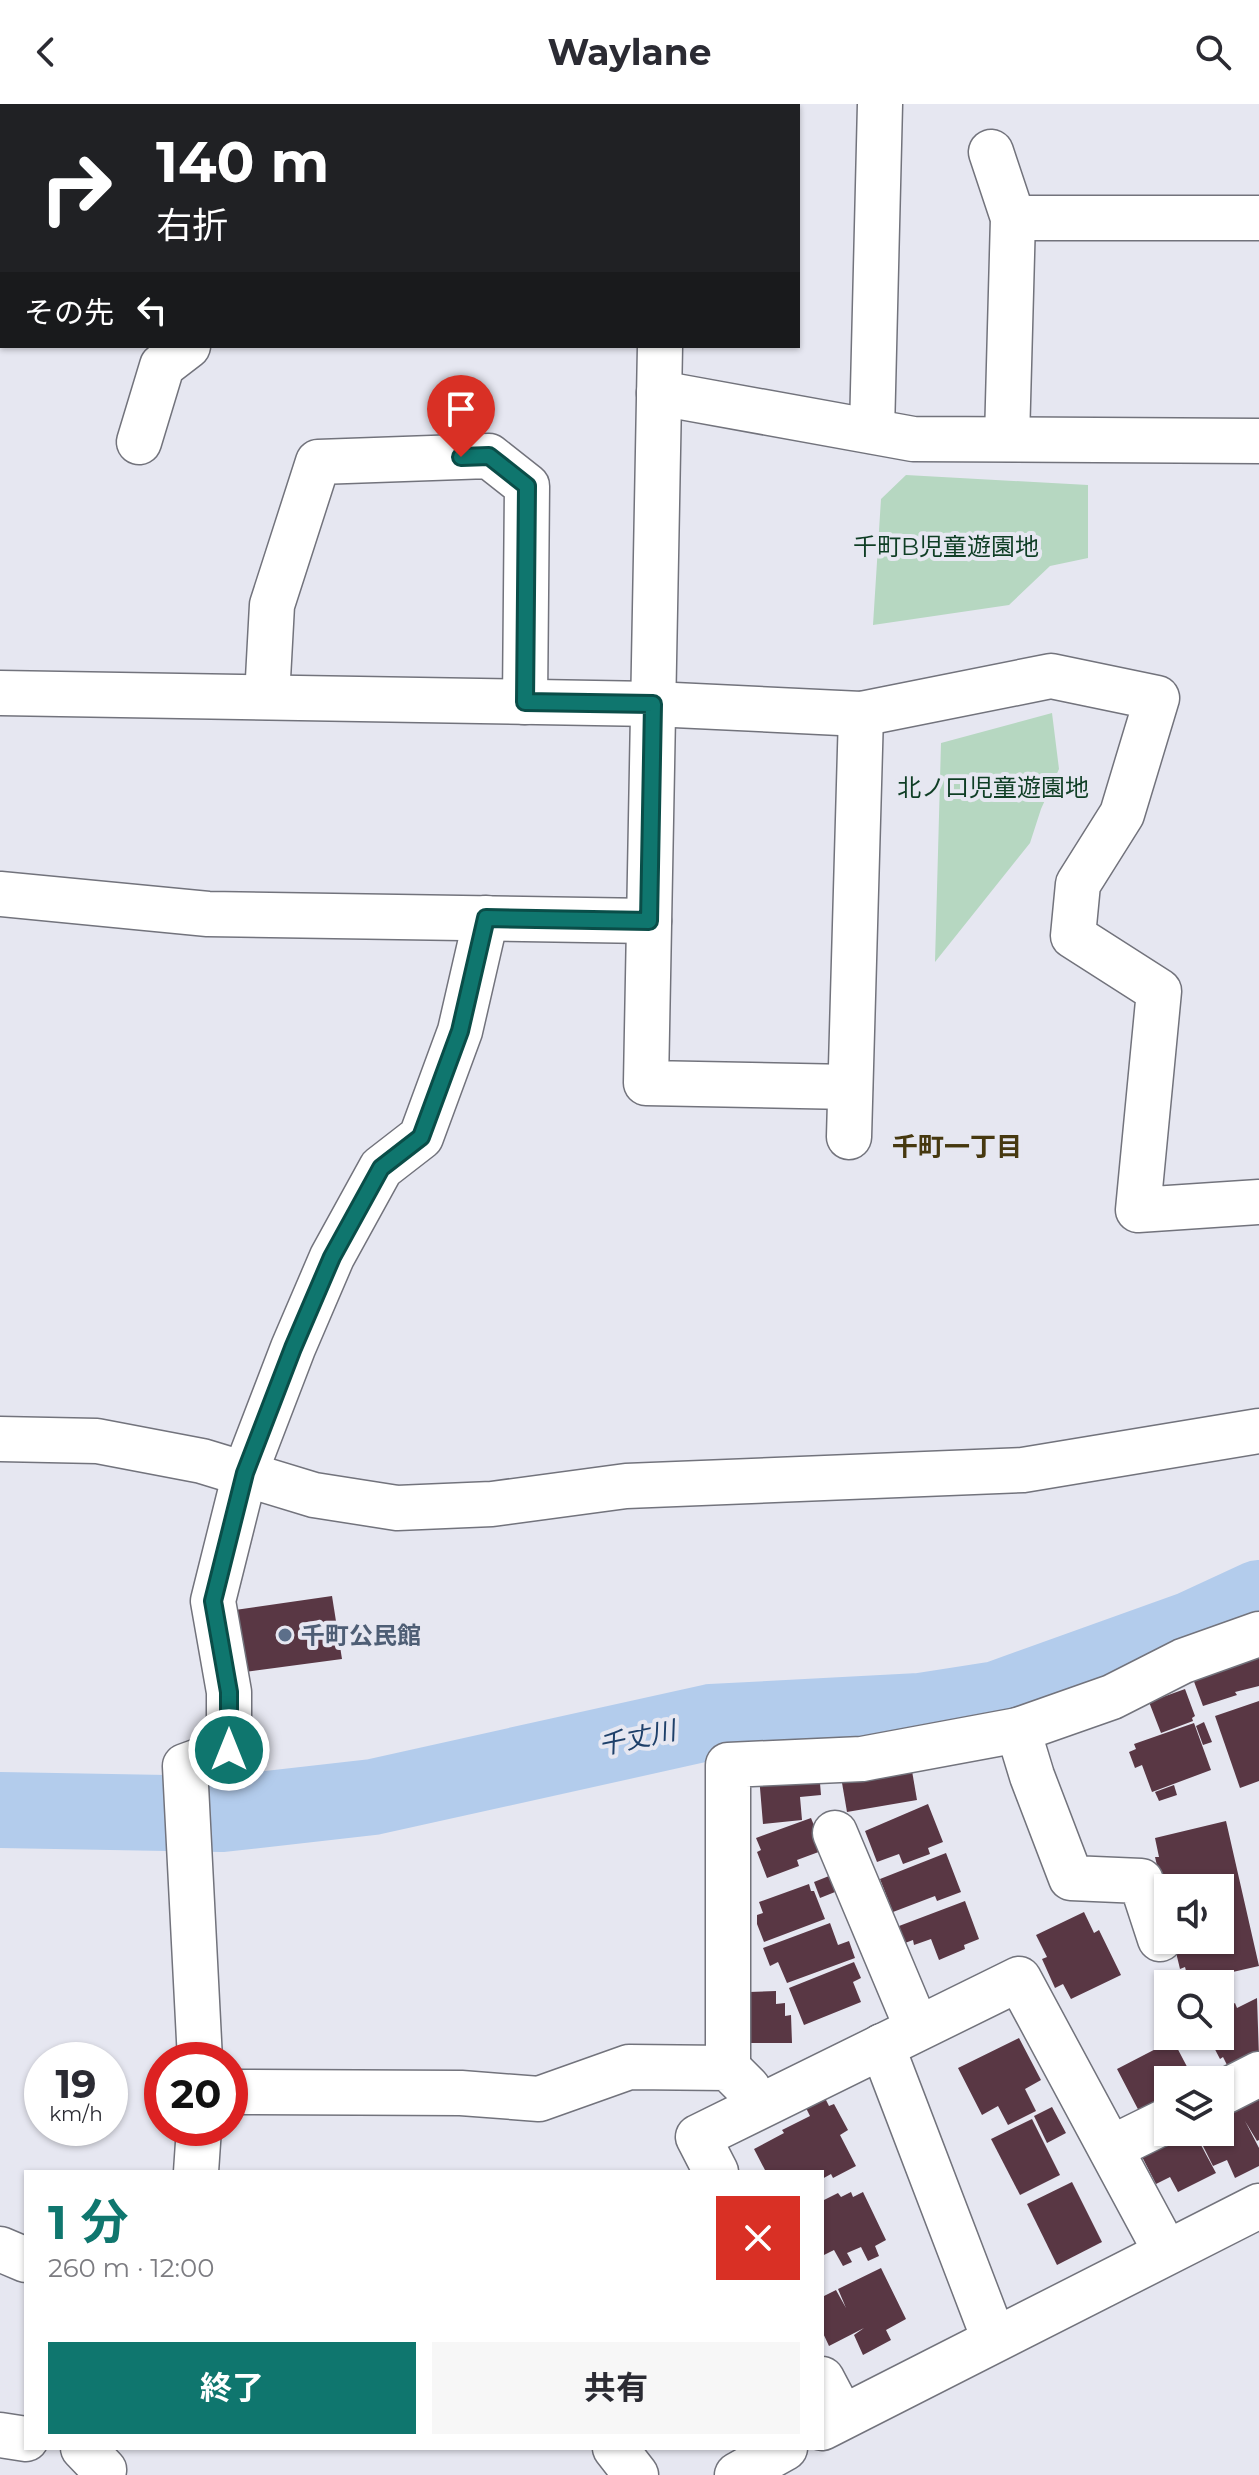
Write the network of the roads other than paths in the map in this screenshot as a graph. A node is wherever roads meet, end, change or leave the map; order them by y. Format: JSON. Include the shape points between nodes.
{"nodes":[{"id":1,"x":880,"y":104,"type":"edge"},
{"id":2,"x":991,"y":152,"type":"dead end"},
{"id":3,"x":1013,"y":218,"type":"junction"},
{"id":4,"x":1259,"y":218,"type":"edge"},
{"id":5,"x":185,"y":348,"type":"edge"},
{"id":6,"x":660,"y":348,"type":"edge"},
{"id":7,"x":659,"y":393,"type":"junction"},
{"id":8,"x":872,"y":431,"type":"junction"},
{"id":9,"x":1007,"y":439,"type":"junction"},
{"id":10,"x":1259,"y":441,"type":"edge"},
{"id":11,"x":139,"y":442,"type":"dead end"},
{"id":12,"x":0,"y":693,"type":"edge"},
{"id":13,"x":267,"y":697,"type":"junction"},
{"id":14,"x":525,"y":702,"type":"junction"},
{"id":15,"x":653,"y":704,"type":"junction"},
{"id":16,"x":861,"y":714,"type":"junction"},
{"id":17,"x":0,"y":894,"type":"edge"},
{"id":18,"x":486,"y":918,"type":"junction"},
{"id":19,"x":649,"y":921,"type":"junction"},
{"id":20,"x":850,"y":1087,"type":"junction"},
{"id":21,"x":849,"y":1137,"type":"dead end"},
{"id":22,"x":1259,"y":1202,"type":"edge"},
{"id":23,"x":1259,"y":1431,"type":"edge"},
{"id":24,"x":0,"y":1439,"type":"edge"},
{"id":25,"x":245,"y":1473,"type":"junction"},
{"id":26,"x":1259,"y":1634,"type":"edge"},
{"id":27,"x":1018,"y":1730,"type":"junction"},
{"id":28,"x":835,"y":1833,"type":"dead end"},
{"id":29,"x":1154,"y":1921,"type":"edge"},
{"id":30,"x":900,"y":2037,"type":"junction"},
{"id":31,"x":199,"y":2042,"type":"edge"},
{"id":32,"x":728,"y":2068,"type":"junction"},
{"id":33,"x":1259,"y":2074,"type":"edge"},
{"id":34,"x":1234,"y":2087,"type":"edge"},
{"id":35,"x":248,"y":2092,"type":"edge"},
{"id":36,"x":764,"y":2104,"type":"junction"},
{"id":37,"x":1154,"y":2127,"type":"edge"},
{"id":38,"x":198,"y":2146,"type":"edge"},
{"id":39,"x":1111,"y":2148,"type":"junction"},
{"id":40,"x":196,"y":2170,"type":"edge"},
{"id":41,"x":715,"y":2170,"type":"edge"},
{"id":42,"x":1259,"y":2206,"type":"edge"},
{"id":43,"x":0,"y":2249,"type":"edge"},
{"id":44,"x":1166,"y":2252,"type":"junction"},
{"id":45,"x":24,"y":2259,"type":"edge"},
{"id":46,"x":994,"y":2339,"type":"junction"},
{"id":47,"x":824,"y":2388,"type":"edge"},
{"id":48,"x":832,"y":2422,"type":"edge"},
{"id":49,"x":0,"y":2435,"type":"edge"},
{"id":50,"x":24,"y":2439,"type":"edge"},
{"id":51,"x":85,"y":2450,"type":"edge"},
{"id":52,"x":617,"y":2450,"type":"edge"},
{"id":53,"x":781,"y":2450,"type":"edge"},
{"id":54,"x":103,"y":2475,"type":"edge"},
{"id":55,"x":636,"y":2475,"type":"edge"},
{"id":56,"x":737,"y":2475,"type":"edge"}],
"edges":[{"from":1,"to":8,"type":"street"},
{"from":2,"to":3,"type":"street"},
{"from":3,"to":4,"type":"street"},
{"from":3,"to":9,"type":"street"},
{"from":5,"to":11,"type":"street","via":[[162,366]]},
{"from":6,"to":7,"type":"street"},
{"from":7,"to":8,"type":"street"},
{"from":7,"to":15,"type":"street"},
{"from":8,"to":9,"type":"street","via":[[913,439]]},
{"from":9,"to":10,"type":"street"},
{"from":12,"to":13,"type":"street"},
{"from":13,"to":14,"type":"street"},
{"from":13,"to":14,"type":"street","via":[[272,605],[318,462],[489,456],[527,486]]},
{"from":14,"to":15,"type":"street"},
{"from":15,"to":16,"type":"street"},
{"from":15,"to":19,"type":"street"},
{"from":16,"to":20,"type":"street"},
{"from":16,"to":22,"type":"street","via":[[1051,676],[1157,698],[1122,814],[1078,884],[1073,936],[1159,991],[1138,1210]]},
{"from":17,"to":18,"type":"street","via":[[208,914]]},
{"from":18,"to":19,"type":"street"},
{"from":18,"to":25,"type":"street","via":[[460,1031],[421,1137],[381,1168],[332,1257]]},
{"from":19,"to":20,"type":"street","via":[[646,1083]]},
{"from":20,"to":21,"type":"street"},
{"from":23,"to":25,"type":"street","via":[[1023,1470],[626,1486],[492,1504],[397,1508],[314,1495]]},
{"from":24,"to":25,"type":"street","via":[[97,1441]]},
{"from":25,"to":31,"type":"street","via":[[213,1601],[229,1692],[229,1750],[185,1766]]},
{"from":26,"to":27,"type":"street","via":[[1183,1661],[1112,1697]]},
{"from":27,"to":29,"type":"street","via":[[1071,1878],[1141,1881]]},
{"from":27,"to":32,"type":"street","via":[[862,1759],[728,1765]]},
{"from":28,"to":30,"type":"street"},
{"from":30,"to":36,"type":"street"},
{"from":30,"to":39,"type":"street","via":[[1019,1979]]},
{"from":30,"to":46,"type":"street"},
{"from":32,"to":35,"type":"street","via":[[629,2067],[539,2099],[461,2093]]},
{"from":32,"to":36,"type":"street"},
{"from":33,"to":34,"type":"street"},
{"from":36,"to":41,"type":"street","via":[[698,2137]]},
{"from":37,"to":39,"type":"street"},
{"from":38,"to":40,"type":"street"},
{"from":39,"to":44,"type":"street"},
{"from":42,"to":44,"type":"street"},
{"from":43,"to":45,"type":"street"},
{"from":44,"to":46,"type":"street"},
{"from":46,"to":48,"type":"street"},
{"from":47,"to":48,"type":"street"},
{"from":49,"to":50,"type":"street"},
{"from":51,"to":54,"type":"street"},
{"from":52,"to":55,"type":"street"},
{"from":53,"to":56,"type":"street"}]}
